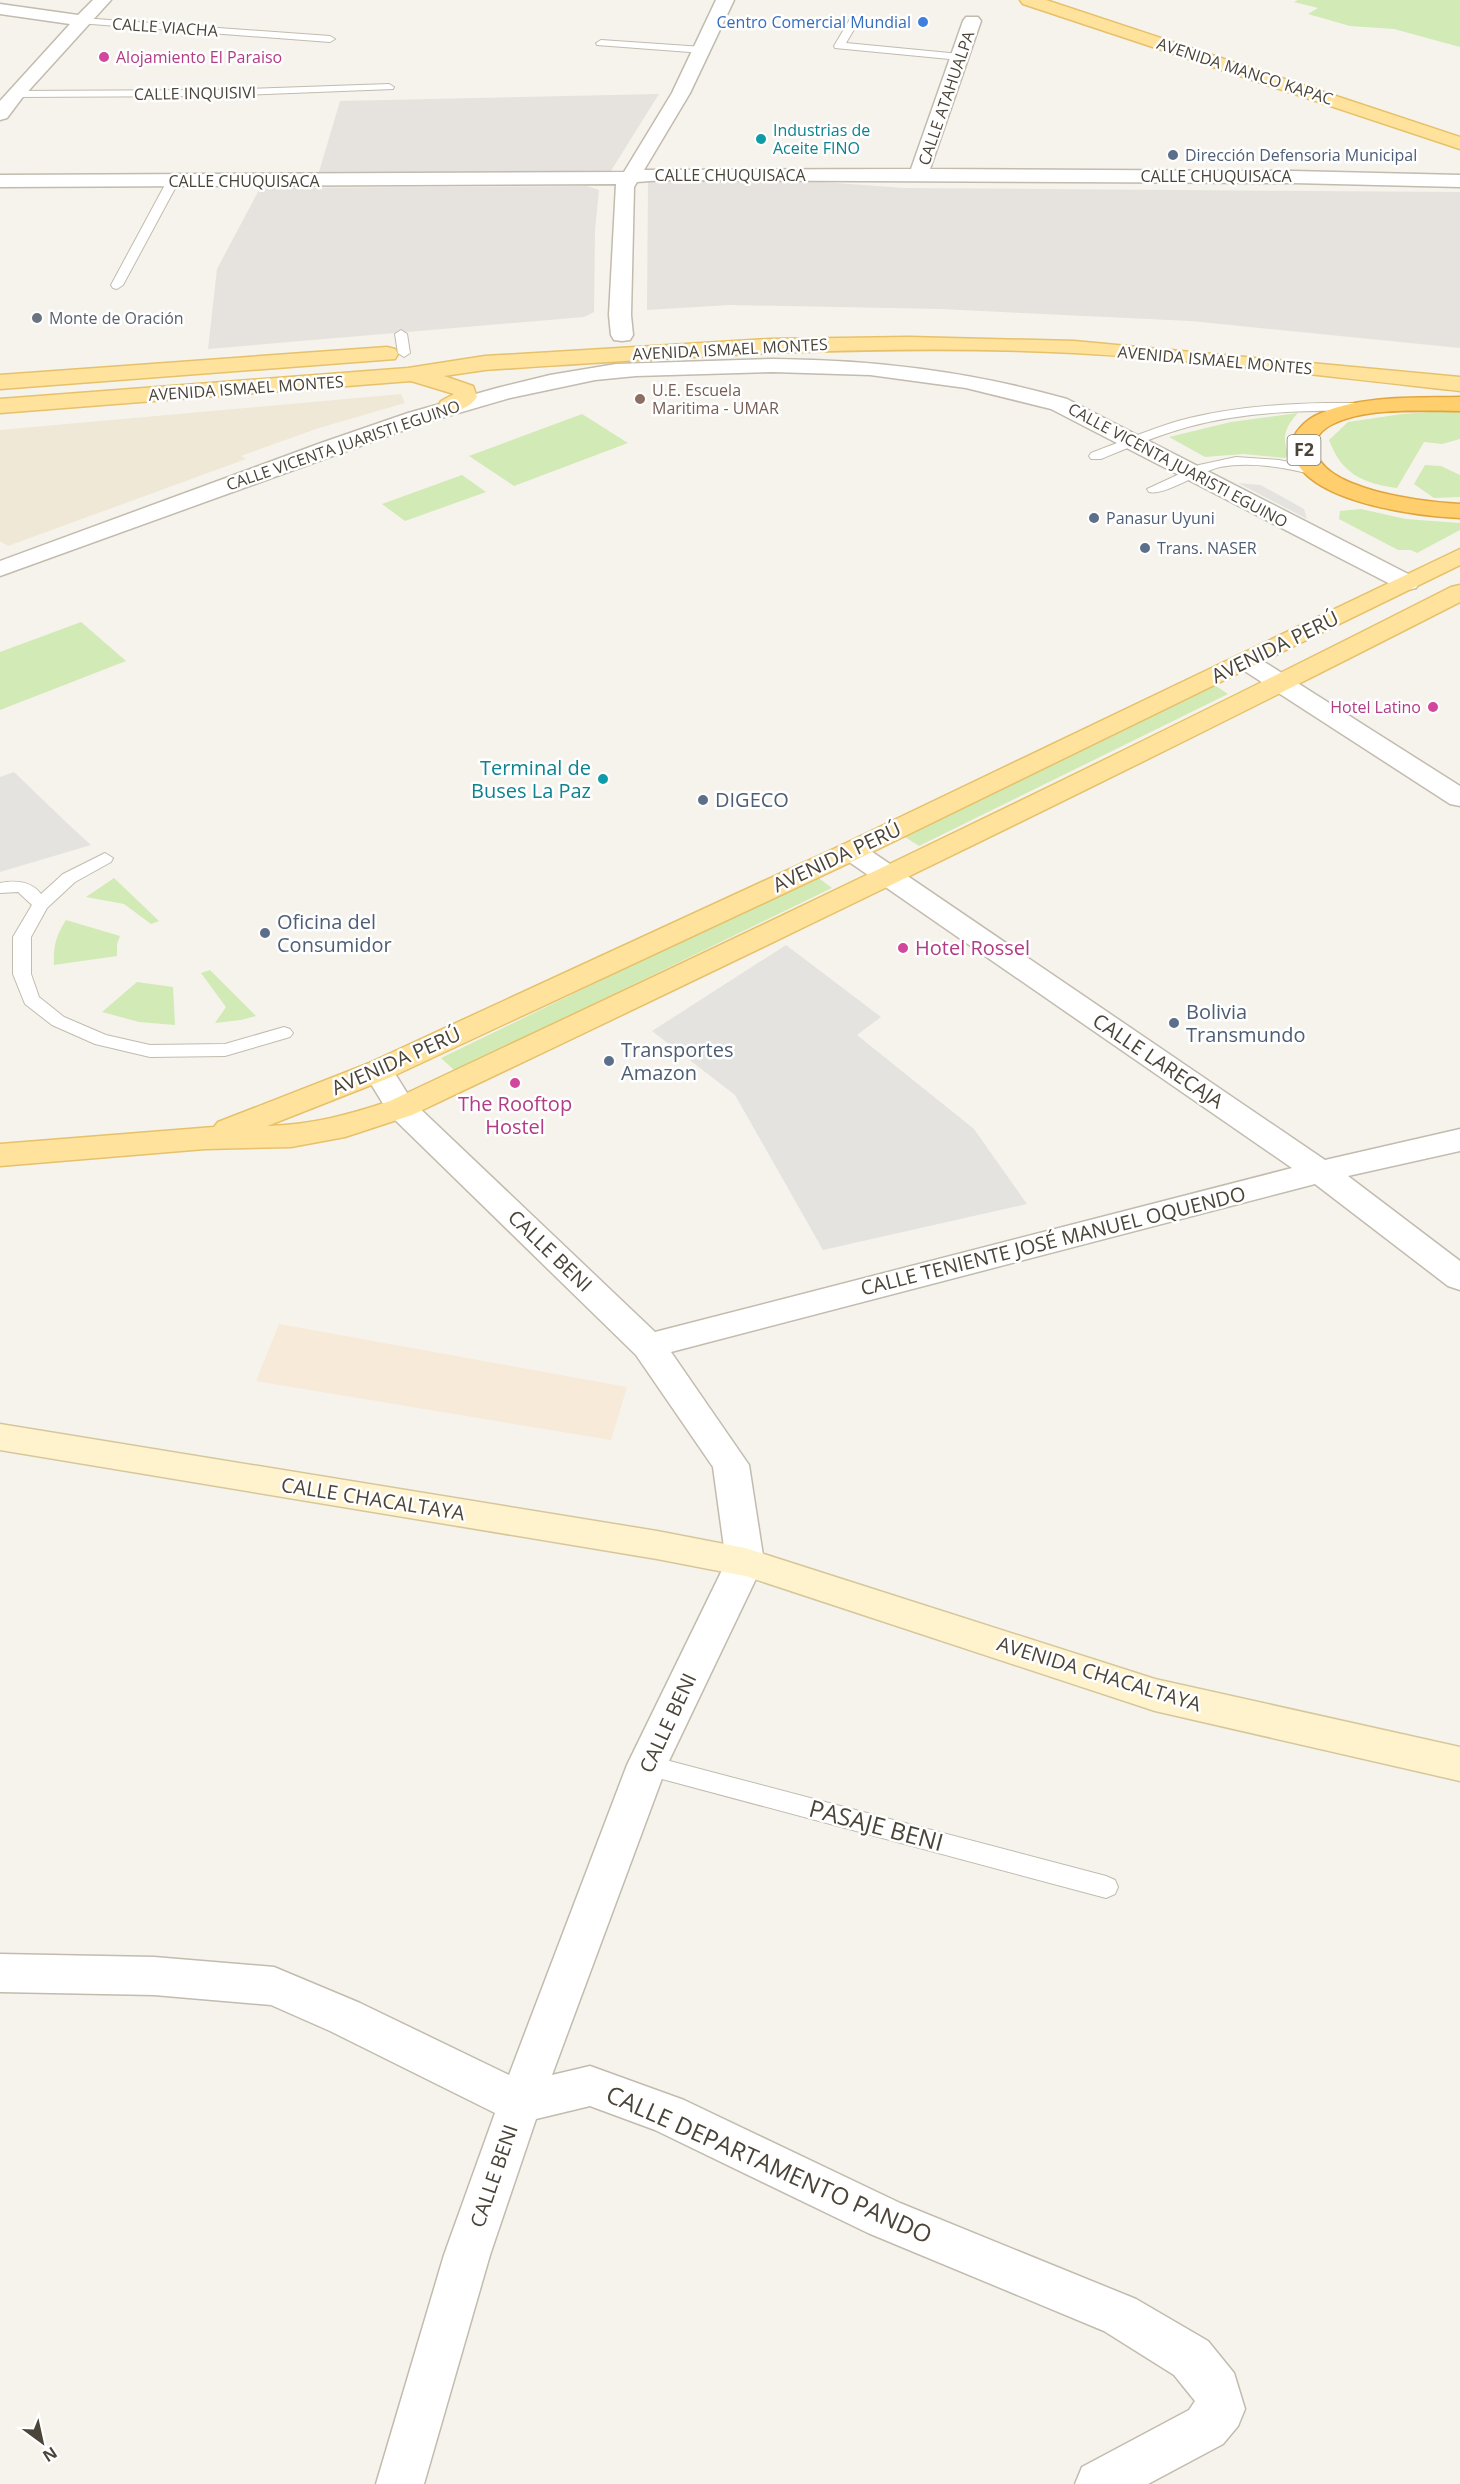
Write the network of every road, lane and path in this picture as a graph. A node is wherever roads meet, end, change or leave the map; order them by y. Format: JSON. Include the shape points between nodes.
{"nodes":[{"id":1,"x":102,"y":0,"type":"edge"},
{"id":2,"x":725,"y":0,"type":"edge"},
{"id":3,"x":1029,"y":0,"type":"edge"},
{"id":4,"x":0,"y":9,"type":"edge"},
{"id":5,"x":82,"y":21,"type":"junction"},
{"id":6,"x":854,"y":21,"type":"dead end"},
{"id":7,"x":972,"y":21,"type":"dead end"},
{"id":8,"x":330,"y":39,"type":"dead end"},
{"id":9,"x":601,"y":43,"type":"dead end"},
{"id":10,"x":703,"y":50,"type":"junction"},
{"id":11,"x":960,"y":57,"type":"junction"},
{"id":12,"x":389,"y":87,"type":"dead end"},
{"id":13,"x":7,"y":94,"type":"edge"},
{"id":14,"x":0,"y":114,"type":"edge"},
{"id":15,"x":1460,"y":143,"type":"edge"},
{"id":16,"x":919,"y":174,"type":"junction"},
{"id":17,"x":631,"y":177,"type":"junction"},
{"id":18,"x":0,"y":181,"type":"edge"},
{"id":19,"x":172,"y":181,"type":"junction"},
{"id":20,"x":1460,"y":181,"type":"edge"},
{"id":21,"x":117,"y":285,"type":"dead end"},
{"id":22,"x":622,"y":335,"type":"junction"},
{"id":23,"x":402,"y":343,"type":"junction"},
{"id":24,"x":1460,"y":367,"type":"edge"},
{"id":25,"x":597,"y":372,"type":"junction"},
{"id":26,"x":408,"y":375,"type":"junction"},
{"id":27,"x":0,"y":382,"type":"edge"},
{"id":28,"x":1460,"y":384,"type":"edge"},
{"id":29,"x":1460,"y":404,"type":"edge"},
{"id":30,"x":0,"y":406,"type":"edge"},
{"id":31,"x":449,"y":406,"type":"junction"},
{"id":32,"x":1376,"y":407,"type":"junction"},
{"id":33,"x":1135,"y":441,"type":"junction"},
{"id":34,"x":1096,"y":456,"type":"dead end"},
{"id":35,"x":1318,"y":472,"type":"junction"},
{"id":36,"x":1192,"y":473,"type":"junction"},
{"id":37,"x":1154,"y":489,"type":"dead end"},
{"id":38,"x":1460,"y":511,"type":"edge"},
{"id":39,"x":1460,"y":556,"type":"edge"},
{"id":40,"x":4,"y":563,"type":"edge"},
{"id":41,"x":1407,"y":583,"type":"junction"},
{"id":42,"x":1451,"y":597,"type":"edge"},
{"id":43,"x":1246,"y":661,"type":"junction"},
{"id":44,"x":1281,"y":684,"type":"junction"},
{"id":45,"x":1460,"y":798,"type":"edge"},
{"id":46,"x":852,"y":851,"type":"junction"},
{"id":47,"x":105,"y":858,"type":"dead end"},
{"id":48,"x":890,"y":877,"type":"junction"},
{"id":49,"x":0,"y":888,"type":"edge"},
{"id":50,"x":40,"y":905,"type":"junction"},
{"id":51,"x":284,"y":1033,"type":"dead end"},
{"id":52,"x":378,"y":1071,"type":"junction"},
{"id":53,"x":401,"y":1108,"type":"junction"},
{"id":54,"x":205,"y":1138,"type":"junction"},
{"id":55,"x":1460,"y":1140,"type":"edge"},
{"id":56,"x":0,"y":1155,"type":"edge"},
{"id":57,"x":1320,"y":1172,"type":"junction"},
{"id":58,"x":1460,"y":1278,"type":"edge"},
{"id":59,"x":648,"y":1346,"type":"junction"},
{"id":60,"x":0,"y":1437,"type":"edge"},
{"id":61,"x":745,"y":1562,"type":"junction"},
{"id":62,"x":1451,"y":1757,"type":"edge"},
{"id":63,"x":647,"y":1765,"type":"junction"},
{"id":64,"x":1106,"y":1887,"type":"dead end"},
{"id":65,"x":0,"y":1973,"type":"edge"},
{"id":66,"x":520,"y":2103,"type":"junction"},
{"id":67,"x":400,"y":2484,"type":"edge"},
{"id":68,"x":1099,"y":2484,"type":"edge"}],
"edges":[{"from":1,"to":5,"type":"street"},
{"from":2,"to":10,"type":"street"},
{"from":3,"to":15,"type":"main road","name":"AVENIDA MANCO KAPAC"},
{"from":4,"to":5,"type":"street","name":"CALLE VIACHA"},
{"from":5,"to":8,"type":"lane","name":"CALLE VIACHA"},
{"from":5,"to":13,"type":"street"},
{"from":6,"to":11,"type":"lane","via":[[839,46]]},
{"from":7,"to":11,"type":"street","name":"CALLE ATAHUALPA"},
{"from":9,"to":10,"type":"lane"},
{"from":10,"to":17,"type":"street"},
{"from":11,"to":16,"type":"street","name":"CALLE ATAHUALPA"},
{"from":12,"to":13,"type":"lane","name":"CALLE INQUISIVI"},
{"from":13,"to":14,"type":"street"},
{"from":16,"to":17,"type":"street","name":"CALLE CHUQUISACA"},
{"from":16,"to":20,"type":"street","name":"CALLE CHUQUISACA"},
{"from":17,"to":19,"type":"street","name":"CALLE CHUQUISACA"},
{"from":17,"to":22,"type":"street","via":[[624,187]]},
{"from":18,"to":19,"type":"street","name":"CALLE CHUQUISACA"},
{"from":19,"to":21,"type":"lane"},
{"from":22,"to":23,"type":"main road","name":"AVENIDA ISMAEL MONTES","via":[[432,350]]},
{"from":22,"to":24,"type":"main road","name":"AVENIDA ISMAEL MONTES","via":[[817,326],[928,326],[1193,340]]},
{"from":23,"to":26,"type":"main road"},
{"from":23,"to":27,"type":"main road","name":"AVENIDA ISMAEL MONTES"},
{"from":25,"to":26,"type":"main road"},
{"from":25,"to":31,"type":"street","name":"CALLE VICENTA JUARISTI EGUINO"},
{"from":25,"to":33,"type":"street","name":"CALLE VICENTA JUARISTI EGUINO","via":[[735,365],[818,367],[950,378],[1001,387],[1059,404]]},
{"from":26,"to":28,"type":"main road","name":"AVENIDA ISMAEL MONTES","via":[[485,363],[644,352],[909,343],[1074,347]]},
{"from":26,"to":30,"type":"main road","name":"AVENIDA ISMAEL MONTES"},
{"from":26,"to":31,"type":"main road","via":[[465,392],[466,397]]},
{"from":29,"to":32,"type":"highway","number":"F2"},
{"from":31,"to":40,"type":"street","name":"CALLE VICENTA JUARISTI EGUINO"},
{"from":32,"to":33,"type":"lane","via":[[1310,405],[1233,414]]},
{"from":32,"to":35,"type":"highway","number":"F2","via":[[1332,417],[1313,427],[1303,443],[1305,459]]},
{"from":33,"to":34,"type":"lane"},
{"from":33,"to":36,"type":"street","name":"CALLE VICENTA JUARISTI EGUINO"},
{"from":35,"to":36,"type":"lane","via":[[1280,464],[1232,462]]},
{"from":35,"to":38,"type":"highway","number":"F2","via":[[1381,501]]},
{"from":36,"to":37,"type":"lane"},
{"from":36,"to":41,"type":"street","name":"CALLE VICENTA JUARISTI EGUINO"},
{"from":39,"to":41,"type":"main road","name":"AVENIDA PERÚ"},
{"from":41,"to":42,"type":"main road"},
{"from":41,"to":43,"type":"main road","name":"AVENIDA PERÚ"},
{"from":42,"to":44,"type":"main road","name":"AVENIDA PERÚ"},
{"from":43,"to":44,"type":"street"},
{"from":43,"to":46,"type":"main road","name":"AVENIDA PERÚ"},
{"from":44,"to":45,"type":"street"},
{"from":44,"to":48,"type":"main road","name":"AVENIDA PERÚ"},
{"from":46,"to":48,"type":"street","name":"CALLE LARECAJA"},
{"from":46,"to":52,"type":"main road","name":"AVENIDA PERÚ"},
{"from":47,"to":50,"type":"lane","via":[[69,878]]},
{"from":48,"to":53,"type":"main road","name":"AVENIDA PERÚ"},
{"from":48,"to":57,"type":"street","name":"CALLE LARECAJA"},
{"from":49,"to":50,"type":"lane","via":[[26,888]]},
{"from":50,"to":51,"type":"lane","via":[[22,938],[22,974],[31,1000],[58,1021],[100,1040],[150,1052],[225,1050]]},
{"from":52,"to":53,"type":"street","name":"CALLE BENI"},
{"from":52,"to":54,"type":"main road","name":"AVENIDA PERÚ"},
{"from":53,"to":54,"type":"main road","name":"AVENIDA PERÚ","via":[[345,1127],[291,1137]]},
{"from":53,"to":59,"type":"street","name":"CALLE BENI"},
{"from":54,"to":56,"type":"main road","name":"AVENIDA PERÚ"},
{"from":55,"to":57,"type":"street","name":"CALLE TENIENTE JOSÉ MANUEL OQUENDO"},
{"from":57,"to":58,"type":"street","name":"CALLE LARECAJA"},
{"from":57,"to":59,"type":"street","name":"CALLE TENIENTE JOSÉ MANUEL OQUENDO"},
{"from":59,"to":61,"type":"street","name":"CALLE BENI","via":[[731,1465]]},
{"from":60,"to":61,"type":"main road","name":"CALLE CHACALTAYA"},
{"from":61,"to":62,"type":"main road","name":"AVENIDA CHACALTAYA","via":[[1155,1695]]},
{"from":61,"to":63,"type":"street","name":"CALLE BENI"},
{"from":63,"to":64,"type":"lane","name":"PASAJE BENI"},
{"from":63,"to":66,"type":"street","name":"CALLE BENI"},
{"from":65,"to":66,"type":"street","via":[[154,1976],[274,1986]]},
{"from":66,"to":67,"type":"street","name":"CALLE BENI","via":[[467,2255]]},
{"from":66,"to":68,"type":"street","name":"CALLE DEPARTAMENTO PANDO","via":[[590,2086],[668,2114],[884,2218],[1120,2315],[1191,2358],[1217,2390],[1221,2409],[1206,2427]]}]}
